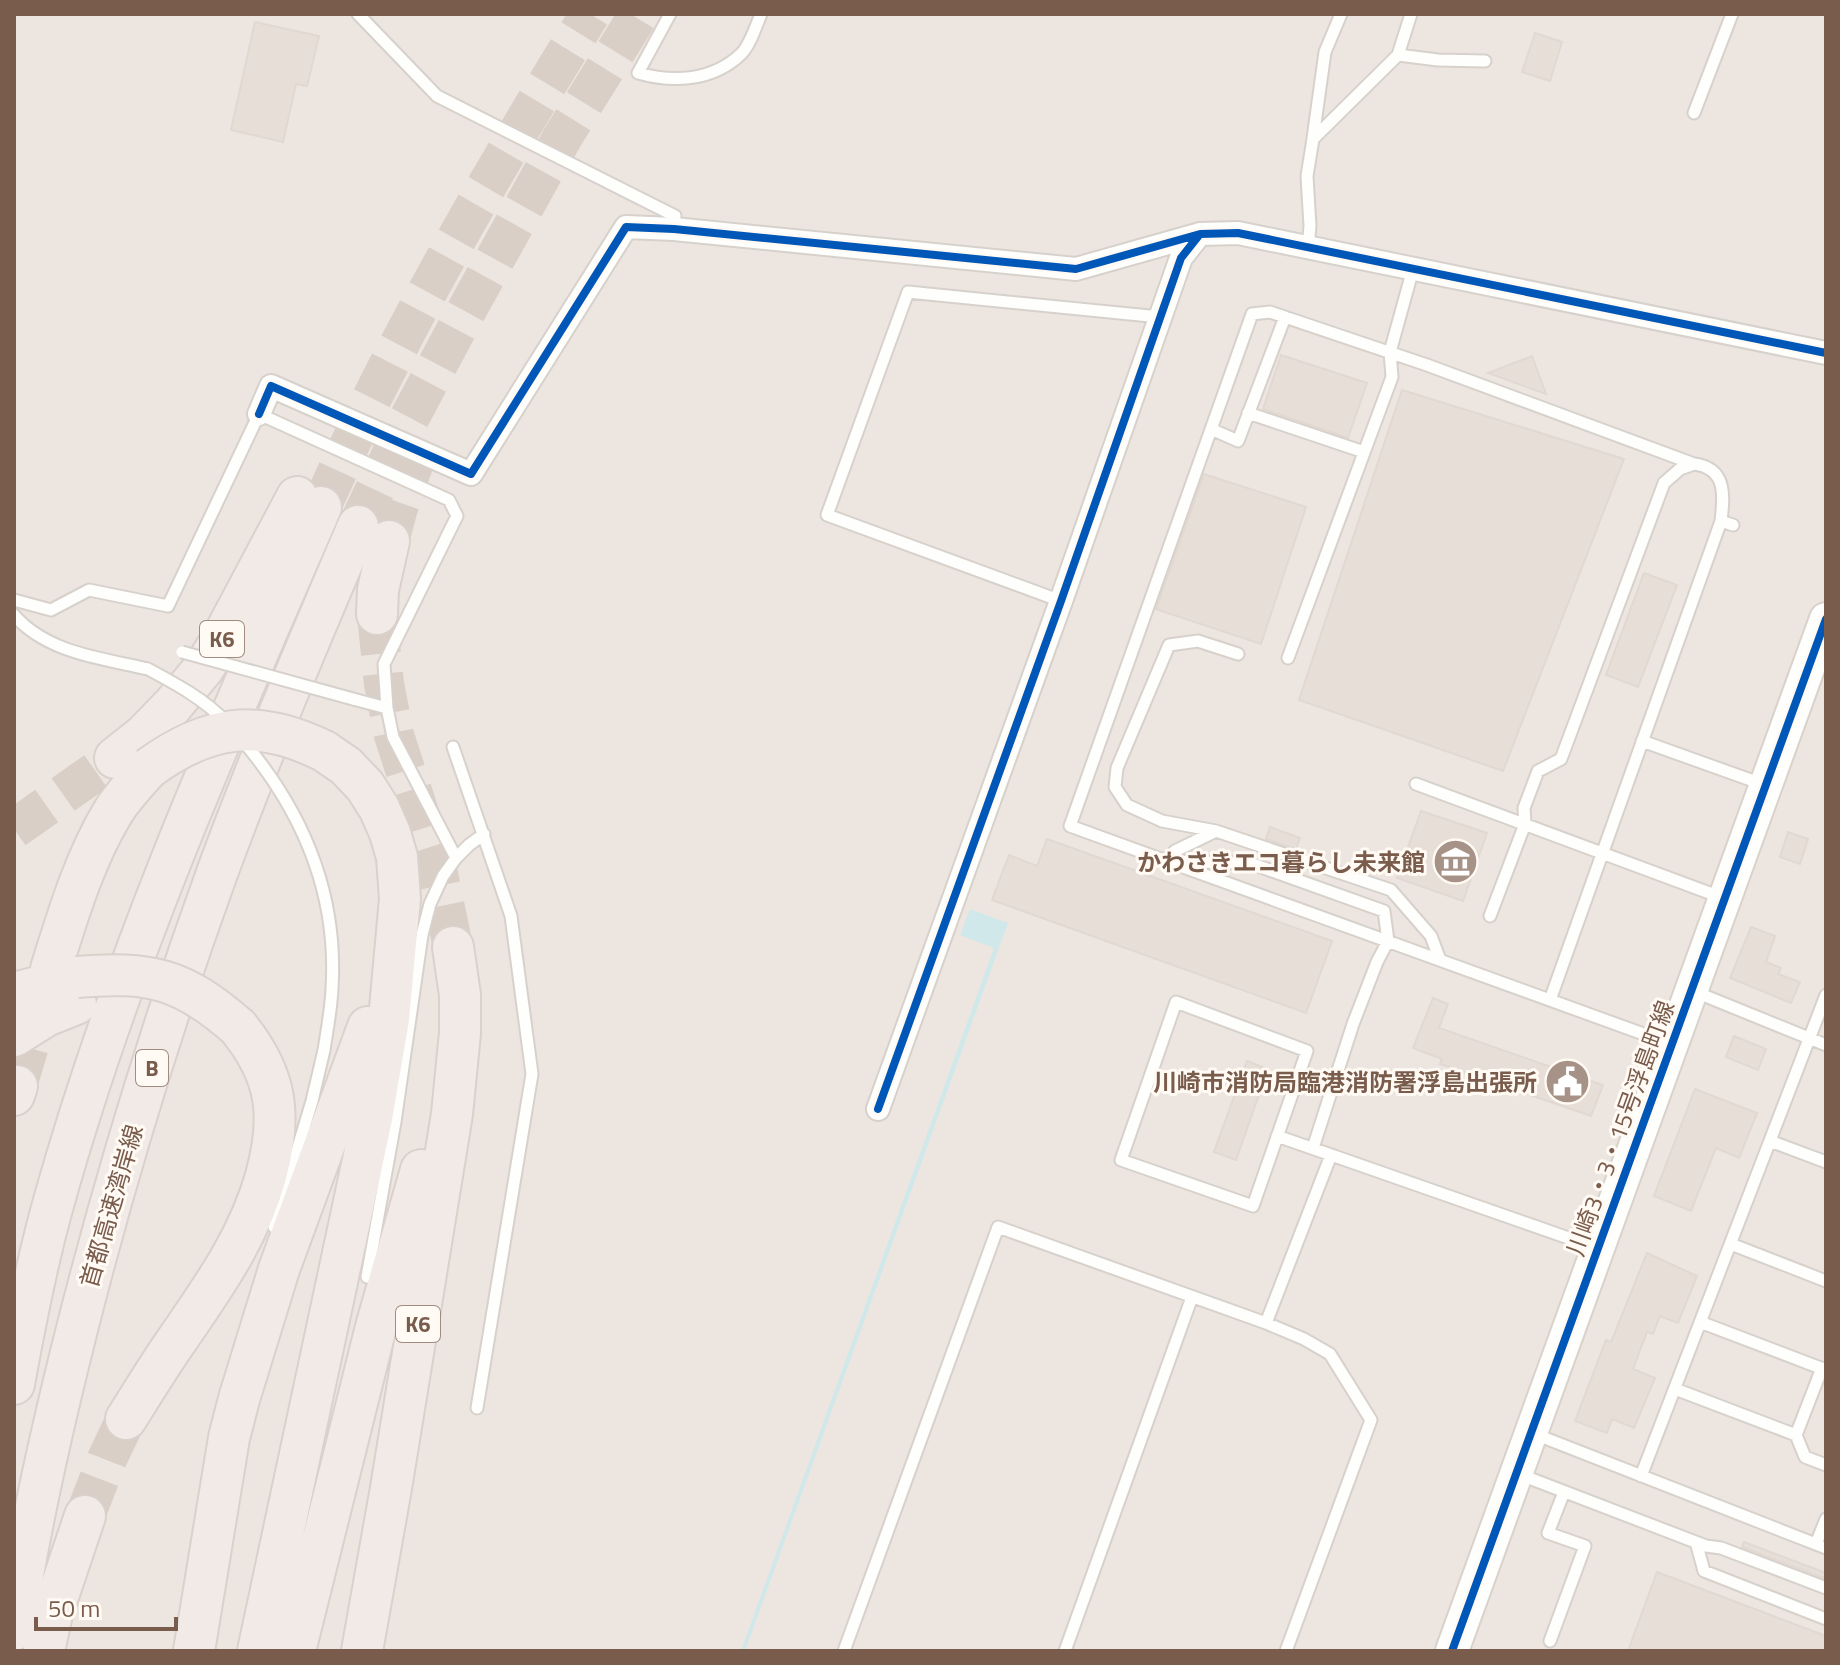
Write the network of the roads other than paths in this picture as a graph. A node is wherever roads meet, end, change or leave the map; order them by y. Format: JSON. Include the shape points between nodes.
{"nodes":[{"id":1,"x":358,"y":14,"type":"edge"},
{"id":2,"x":670,"y":14,"type":"edge"},
{"id":3,"x":761,"y":14,"type":"edge"},
{"id":4,"x":1341,"y":14,"type":"edge"},
{"id":5,"x":1411,"y":14,"type":"edge"},
{"id":6,"x":1732,"y":14,"type":"edge"},
{"id":7,"x":1398,"y":55,"type":"junction"},
{"id":8,"x":1485,"y":61,"type":"dead end"},
{"id":9,"x":1694,"y":113,"type":"dead end"},
{"id":10,"x":1313,"y":139,"type":"junction"},
{"id":11,"x":674,"y":229,"type":"junction"},
{"id":12,"x":1200,"y":234,"type":"junction"},
{"id":13,"x":1308,"y":248,"type":"junction"},
{"id":14,"x":1413,"y":269,"type":"junction"},
{"id":15,"x":1160,"y":317,"type":"junction"},
{"id":16,"x":1285,"y":317,"type":"junction"},
{"id":17,"x":1390,"y":352,"type":"junction"},
{"id":18,"x":1826,"y":353,"type":"edge"},
{"id":19,"x":1248,"y":413,"type":"junction"},
{"id":20,"x":259,"y":414,"type":"junction"},
{"id":21,"x":1211,"y":429,"type":"junction"},
{"id":22,"x":1364,"y":452,"type":"junction"},
{"id":23,"x":1694,"y":464,"type":"junction"},
{"id":24,"x":309,"y":502,"type":"joint"},
{"id":25,"x":1721,"y":521,"type":"junction"},
{"id":26,"x":1733,"y":525,"type":"dead end"},
{"id":27,"x":14,"y":600,"type":"edge"},
{"id":28,"x":1061,"y":601,"type":"junction"},
{"id":29,"x":377,"y":614,"type":"tunnel mouth"},
{"id":30,"x":14,"y":615,"type":"edge"},
{"id":31,"x":1826,"y":619,"type":"edge"},
{"id":32,"x":182,"y":652,"type":"dead end"},
{"id":33,"x":1238,"y":654,"type":"dead end"},
{"id":34,"x":1288,"y":658,"type":"dead end"},
{"id":35,"x":387,"y":708,"type":"junction"},
{"id":36,"x":1642,"y":741,"type":"junction"},
{"id":37,"x":453,"y":747,"type":"dead end"},
{"id":38,"x":132,"y":763,"type":"junction"},
{"id":39,"x":1416,"y":784,"type":"dead end"},
{"id":40,"x":1766,"y":785,"type":"junction"},
{"id":41,"x":1525,"y":824,"type":"junction"},
{"id":42,"x":1216,"y":831,"type":"junction"},
{"id":43,"x":484,"y":834,"type":"junction"},
{"id":44,"x":1603,"y":853,"type":"junction"},
{"id":45,"x":456,"y":858,"type":"junction"},
{"id":46,"x":1165,"y":860,"type":"junction"},
{"id":47,"x":400,"y":899,"type":"junction"},
{"id":48,"x":1724,"y":899,"type":"junction"},
{"id":49,"x":1490,"y":916,"type":"dead end"},
{"id":50,"x":1388,"y":941,"type":"junction"},
{"id":51,"x":453,"y":947,"type":"tunnel mouth"},
{"id":52,"x":1440,"y":960,"type":"junction"},
{"id":53,"x":68,"y":983,"type":"junction"},
{"id":54,"x":1691,"y":990,"type":"junction"},
{"id":55,"x":14,"y":993,"type":"edge"},
{"id":56,"x":460,"y":995,"type":"junction"},
{"id":57,"x":1826,"y":995,"type":"edge"},
{"id":58,"x":1550,"y":1000,"type":"junction"},
{"id":59,"x":14,"y":1036,"type":"tunnel mouth"},
{"id":60,"x":1809,"y":1039,"type":"junction"},
{"id":61,"x":1672,"y":1044,"type":"junction"},
{"id":62,"x":1826,"y":1045,"type":"edge"},
{"id":63,"x":878,"y":1109,"type":"dead end"},
{"id":64,"x":1277,"y":1136,"type":"junction"},
{"id":65,"x":1770,"y":1141,"type":"junction"},
{"id":66,"x":1313,"y":1148,"type":"junction"},
{"id":67,"x":1331,"y":1155,"type":"junction"},
{"id":68,"x":1826,"y":1162,"type":"edge"},
{"id":69,"x":269,"y":1244,"type":"dead end"},
{"id":70,"x":1731,"y":1244,"type":"junction"},
{"id":71,"x":1598,"y":1248,"type":"junction"},
{"id":72,"x":367,"y":1277,"type":"dead end"},
{"id":73,"x":1826,"y":1281,"type":"edge"},
{"id":74,"x":1192,"y":1297,"type":"junction"},
{"id":75,"x":256,"y":1305,"type":"dead end"},
{"id":76,"x":1700,"y":1322,"type":"junction"},
{"id":77,"x":1266,"y":1323,"type":"junction"},
{"id":78,"x":1824,"y":1369,"type":"edge"},
{"id":79,"x":14,"y":1384,"type":"edge"},
{"id":80,"x":1675,"y":1389,"type":"junction"},
{"id":81,"x":239,"y":1399,"type":"junction"},
{"id":82,"x":477,"y":1408,"type":"dead end"},
{"id":83,"x":126,"y":1419,"type":"tunnel mouth"},
{"id":84,"x":1531,"y":1433,"type":"junction"},
{"id":85,"x":1796,"y":1435,"type":"junction"},
{"id":86,"x":229,"y":1438,"type":"junction"},
{"id":87,"x":1826,"y":1465,"type":"edge"},
{"id":88,"x":340,"y":1469,"type":"junction"},
{"id":89,"x":1516,"y":1473,"type":"junction"},
{"id":90,"x":1641,"y":1476,"type":"junction"},
{"id":91,"x":1564,"y":1492,"type":"junction"},
{"id":92,"x":85,"y":1516,"type":"tunnel mouth"},
{"id":93,"x":1826,"y":1519,"type":"edge"},
{"id":94,"x":1696,"y":1542,"type":"junction"},
{"id":95,"x":1821,"y":1546,"type":"edge"},
{"id":96,"x":1826,"y":1588,"type":"edge"},
{"id":97,"x":1826,"y":1619,"type":"edge"},
{"id":98,"x":14,"y":1630,"type":"edge"},
{"id":99,"x":1550,"y":1641,"type":"dead end"},
{"id":100,"x":44,"y":1651,"type":"edge"},
{"id":101,"x":175,"y":1651,"type":"edge"},
{"id":102,"x":194,"y":1651,"type":"edge"},
{"id":103,"x":258,"y":1651,"type":"edge"},
{"id":104,"x":295,"y":1651,"type":"edge"},
{"id":105,"x":309,"y":1651,"type":"edge"},
{"id":106,"x":362,"y":1651,"type":"edge"},
{"id":107,"x":844,"y":1651,"type":"edge"},
{"id":108,"x":1065,"y":1651,"type":"edge"},
{"id":109,"x":1286,"y":1651,"type":"edge"},
{"id":110,"x":1452,"y":1651,"type":"edge"}],
"edges":[{"from":1,"to":11,"type":"lane","via":[[437,96],[675,216]]},
{"from":2,"to":3,"type":"lane","via":[[638,73],[660,79],[701,77],[743,53]]},
{"from":4,"to":10,"type":"lane","via":[[1325,52]]},
{"from":5,"to":7,"type":"lane"},
{"from":6,"to":9,"type":"lane"},
{"from":7,"to":8,"type":"lane"},
{"from":7,"to":10,"type":"lane"},
{"from":10,"to":13,"type":"lane","via":[[1307,176]]},
{"from":11,"to":12,"type":"street","via":[[1076,269]]},
{"from":11,"to":20,"type":"street","via":[[626,227],[471,474],[271,386]]},
{"from":12,"to":13,"type":"street","via":[[1238,233]]},
{"from":12,"to":15,"type":"street","via":[[1181,258]]},
{"from":13,"to":14,"type":"street"},
{"from":14,"to":17,"type":"lane"},
{"from":14,"to":18,"type":"street"},
{"from":15,"to":28,"type":"street"},
{"from":15,"to":28,"type":"lane","via":[[908,292],[827,515]]},
{"from":16,"to":17,"type":"lane"},
{"from":16,"to":19,"type":"lane"},
{"from":16,"to":21,"type":"lane","via":[[1252,314]]},
{"from":17,"to":22,"type":"lane","via":[[1392,377]]},
{"from":17,"to":23,"type":"lane"},
{"from":19,"to":21,"type":"lane","via":[[1238,441]]},
{"from":19,"to":22,"type":"lane"},
{"from":20,"to":27,"type":"lane","via":[[168,606],[89,590],[51,610]]},
{"from":20,"to":35,"type":"lane","via":[[449,500],[457,516],[384,664]]},
{"from":21,"to":46,"type":"lane","via":[[1070,826]]},
{"from":22,"to":34,"type":"lane"},
{"from":23,"to":25,"type":"lane","via":[[1712,469],[1721,484]]},
{"from":23,"to":41,"type":"lane","via":[[1664,483],[1561,759],[1538,771],[1524,808]]},
{"from":24,"to":38,"type":"highway","number":"K6","via":[[203,669],[144,735]]},
{"from":24,"to":79,"type":"highway","number":"B","via":[[108,1030],[54,1202]]},
{"from":25,"to":26,"type":"lane"},
{"from":25,"to":36,"type":"lane"},
{"from":28,"to":63,"type":"street"},
{"from":29,"to":98,"type":"highway","name":"首都高速湾岸線","number":"B","via":[[373,534],[281,709],[158,1048],[104,1223],[60,1397]]},
{"from":30,"to":69,"type":"lane","bridge":true,"via":[[62,648],[148,669],[191,692],[216,711],[263,765],[304,835],[321,879],[331,932],[332,989],[312,1101]]},
{"from":31,"to":40,"type":"street","name":"川崎3・3・15号浮島町線"},
{"from":32,"to":35,"type":"lane","bridge":true},
{"from":33,"to":42,"type":"lane","via":[[1198,641],[1169,645],[1117,768],[1115,787],[1127,805],[1162,821]]},
{"from":35,"to":45,"type":"lane","via":[[393,737]]},
{"from":36,"to":40,"type":"lane"},
{"from":36,"to":44,"type":"lane"},
{"from":37,"to":43,"type":"lane"},
{"from":38,"to":47,"type":"highway","number":"K6","bridge":true,"via":[[221,733],[248,730],[277,733],[324,751],[346,766],[379,808],[397,857]]},
{"from":38,"to":53,"type":"highway","number":"K6","via":[[72,901]]},
{"from":39,"to":41,"type":"lane"},
{"from":40,"to":48,"type":"street","name":"川崎3・3・15号浮島町線"},
{"from":41,"to":44,"type":"lane"},
{"from":41,"to":49,"type":"lane"},
{"from":42,"to":46,"type":"lane"},
{"from":42,"to":52,"type":"lane","via":[[1391,890],[1431,936]]},
{"from":43,"to":45,"type":"lane"},
{"from":43,"to":82,"type":"lane","via":[[511,916],[532,1074]]},
{"from":44,"to":48,"type":"lane"},
{"from":44,"to":58,"type":"lane"},
{"from":45,"to":72,"type":"lane","via":[[430,904],[422,935]]},
{"from":46,"to":50,"type":"lane"},
{"from":46,"to":50,"type":"lane","via":[[1247,862],[1384,911]]},
{"from":47,"to":81,"type":"highway","via":[[374,1008],[279,1269]]},
{"from":47,"to":103,"type":"highway","number":"K6","via":[[389,1019],[357,1192]]},
{"from":48,"to":54,"type":"street","name":"川崎3・3・15号浮島町線"},
{"from":50,"to":52,"type":"lane"},
{"from":50,"to":66,"type":"lane","via":[[1353,1024]]},
{"from":51,"to":56,"type":"highway","number":"K6"},
{"from":52,"to":58,"type":"lane"},
{"from":53,"to":55,"type":"highway"},
{"from":53,"to":59,"type":"highway","via":[[46,1016]]},
{"from":53,"to":83,"type":"highway","via":[[104,999],[164,1006],[231,1036],[259,1112],[264,1148],[263,1186],[240,1243]]},
{"from":54,"to":60,"type":"lane"},
{"from":54,"to":61,"type":"street","name":"川崎3・3・15号浮島町線"},
{"from":56,"to":88,"type":"highway","via":[[448,1074]]},
{"from":56,"to":106,"type":"highway","number":"K6","via":[[445,1165]]},
{"from":57,"to":60,"type":"lane"},
{"from":58,"to":61,"type":"lane"},
{"from":60,"to":62,"type":"lane"},
{"from":60,"to":65,"type":"lane"},
{"from":61,"to":71,"type":"street","name":"川崎3・3・15号浮島町線"},
{"from":64,"to":64,"type":"lane","via":[[1307,1051],[1176,1002],[1121,1160],[1253,1206]]},
{"from":64,"to":66,"type":"lane"},
{"from":65,"to":68,"type":"lane"},
{"from":65,"to":70,"type":"lane"},
{"from":66,"to":67,"type":"lane"},
{"from":67,"to":71,"type":"lane"},
{"from":67,"to":77,"type":"lane"},
{"from":70,"to":73,"type":"lane"},
{"from":70,"to":76,"type":"lane"},
{"from":71,"to":84,"type":"street","name":"川崎3・3・15号浮島町線"},
{"from":74,"to":77,"type":"lane"},
{"from":74,"to":107,"type":"lane","via":[[998,1227]]},
{"from":74,"to":108,"type":"lane"},
{"from":75,"to":81,"type":"lane"},
{"from":76,"to":78,"type":"lane"},
{"from":76,"to":80,"type":"lane"},
{"from":77,"to":109,"type":"lane","via":[[1330,1354],[1371,1420]]},
{"from":78,"to":85,"type":"lane"},
{"from":80,"to":85,"type":"lane"},
{"from":80,"to":90,"type":"lane"},
{"from":81,"to":86,"type":"highway"},
{"from":84,"to":89,"type":"street","name":"川崎3・3・15号浮島町線"},
{"from":84,"to":90,"type":"lane"},
{"from":85,"to":87,"type":"lane","via":[[1805,1457]]},
{"from":86,"to":101,"type":"highway"},
{"from":86,"to":102,"type":"highway"},
{"from":88,"to":104,"type":"highway"},
{"from":88,"to":105,"type":"highway"},
{"from":89,"to":91,"type":"lane"},
{"from":89,"to":110,"type":"street","name":"川崎3・3・15号浮島町線"},
{"from":90,"to":95,"type":"lane"},
{"from":91,"to":94,"type":"lane"},
{"from":91,"to":99,"type":"lane","via":[[1548,1533],[1585,1546]]},
{"from":92,"to":100,"type":"highway"},
{"from":93,"to":95,"type":"lane"},
{"from":94,"to":96,"type":"lane"},
{"from":94,"to":97,"type":"lane","via":[[1704,1571]]}]}
